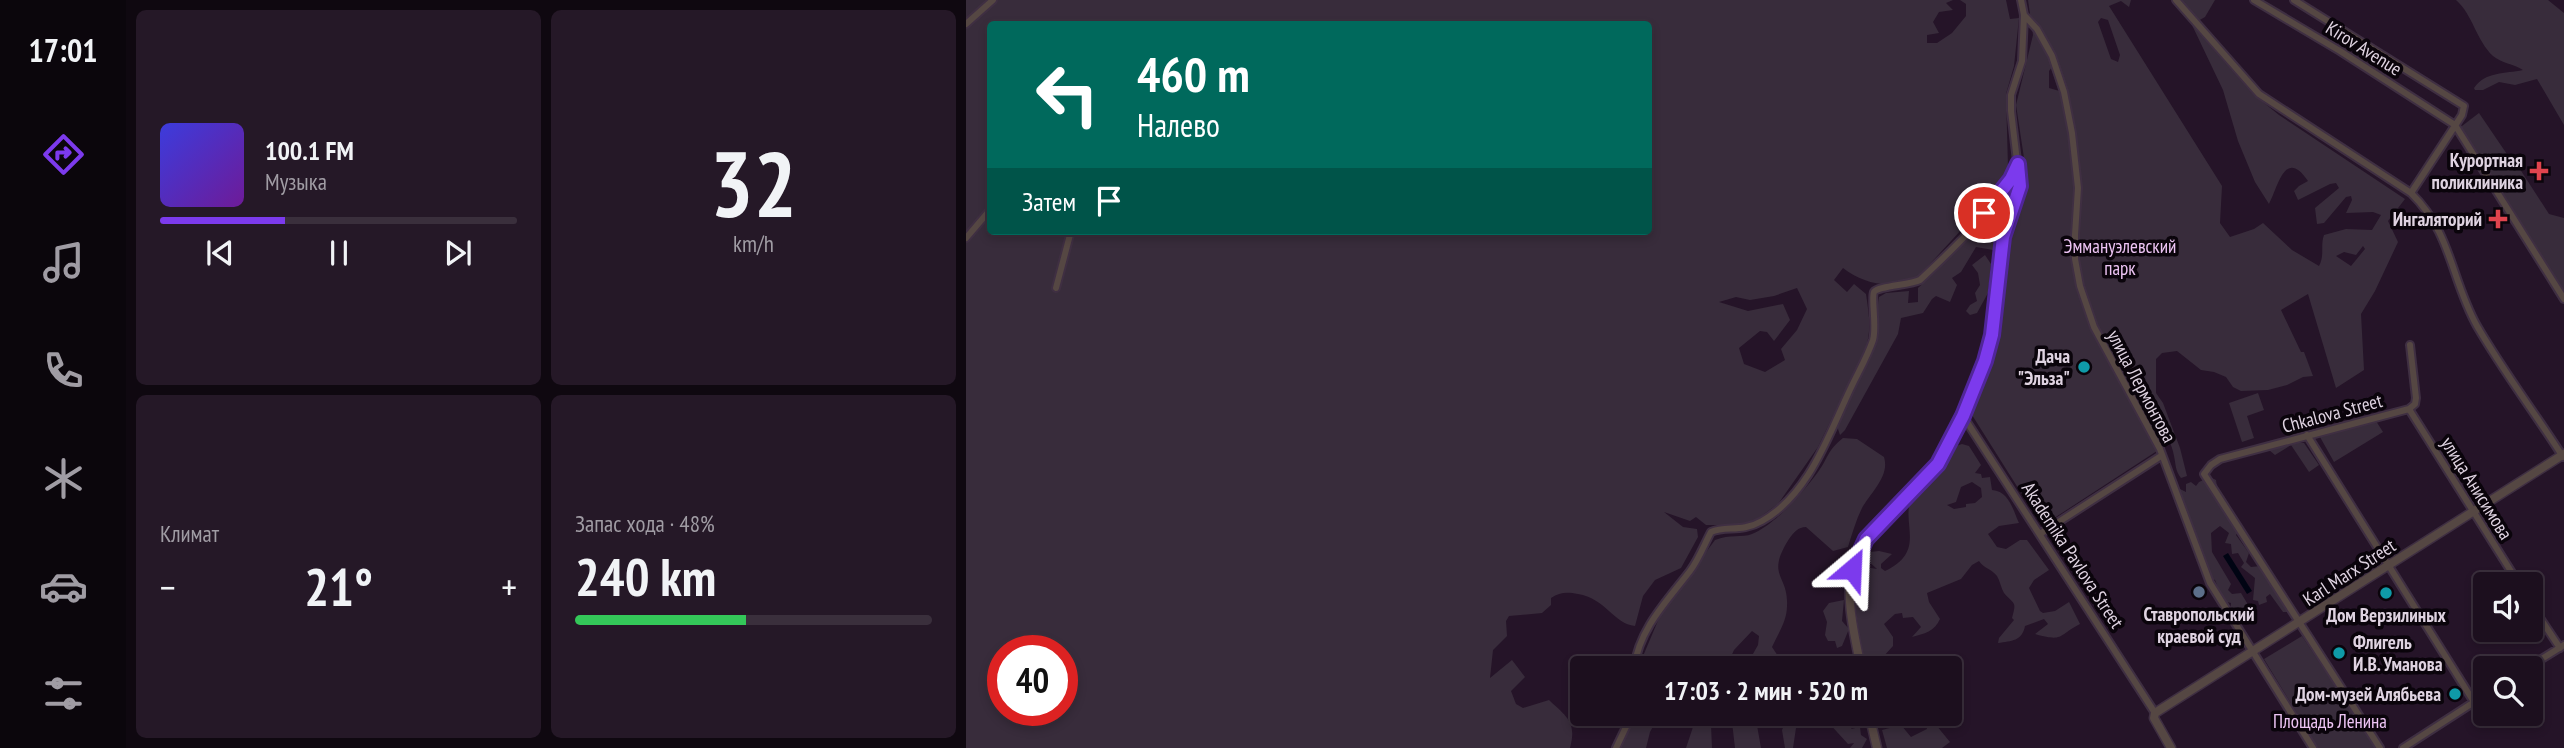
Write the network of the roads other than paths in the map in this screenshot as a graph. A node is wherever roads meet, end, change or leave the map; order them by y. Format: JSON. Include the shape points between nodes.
{"nodes":[{"id":1,"x":993,"y":0,"type":"edge"},
{"id":2,"x":2021,"y":0,"type":"edge"},
{"id":3,"x":2175,"y":0,"type":"edge"},
{"id":4,"x":2254,"y":0,"type":"edge"},
{"id":5,"x":2294,"y":0,"type":"edge"},
{"id":6,"x":2024,"y":15,"type":"junction"},
{"id":7,"x":966,"y":24,"type":"edge"},
{"id":8,"x":2348,"y":35,"type":"junction"},
{"id":9,"x":2340,"y":51,"type":"junction"},
{"id":10,"x":2455,"y":125,"type":"junction"},
{"id":11,"x":2018,"y":164,"type":"junction"},
{"id":12,"x":2412,"y":193,"type":"junction"},
{"id":13,"x":987,"y":214,"type":"edge"},
{"id":14,"x":1071,"y":235,"type":"edge"},
{"id":15,"x":966,"y":239,"type":"edge"},
{"id":16,"x":1056,"y":288,"type":"dead end"},
{"id":17,"x":2564,"y":299,"type":"edge"},
{"id":18,"x":2410,"y":345,"type":"dead end"},
{"id":19,"x":2409,"y":409,"type":"junction"},
{"id":20,"x":1963,"y":416,"type":"junction"},
{"id":21,"x":2307,"y":435,"type":"junction"},
{"id":22,"x":2161,"y":456,"type":"junction"},
{"id":23,"x":2563,"y":456,"type":"edge"},
{"id":24,"x":2473,"y":511,"type":"junction"},
{"id":25,"x":2040,"y":534,"type":"junction"},
{"id":26,"x":2388,"y":565,"type":"junction"},
{"id":27,"x":2511,"y":572,"type":"edge"},
{"id":28,"x":2543,"y":621,"type":"edge"},
{"id":29,"x":2301,"y":622,"type":"junction"},
{"id":30,"x":2562,"y":647,"type":"edge"},
{"id":31,"x":2253,"y":652,"type":"junction"},
{"id":32,"x":1638,"y":656,"type":"edge"},
{"id":33,"x":1859,"y":656,"type":"edge"},
{"id":34,"x":2543,"y":658,"type":"edge"},
{"id":35,"x":2473,"y":700,"type":"edge"},
{"id":36,"x":2473,"y":703,"type":"edge"},
{"id":37,"x":2155,"y":715,"type":"junction"},
{"id":38,"x":1625,"y":726,"type":"edge"},
{"id":39,"x":1872,"y":726,"type":"edge"},
{"id":40,"x":1616,"y":748,"type":"edge"},
{"id":41,"x":1877,"y":748,"type":"edge"},
{"id":42,"x":2171,"y":748,"type":"edge"},
{"id":43,"x":2313,"y":748,"type":"edge"},
{"id":44,"x":2380,"y":748,"type":"edge"},
{"id":45,"x":2403,"y":748,"type":"edge"}],
"edges":[{"from":1,"to":7,"type":"street"},
{"from":2,"to":6,"type":"street"},
{"from":3,"to":12,"type":"street","via":[[2259,94]]},
{"from":4,"to":9,"type":"street","name":"Kirov Avenue"},
{"from":5,"to":8,"type":"street","name":"Kirov Avenue"},
{"from":6,"to":11,"type":"street","via":[[2022,61],[2011,95]]},
{"from":6,"to":22,"type":"street","name":"улица Лермонтова","via":[[2038,29],[2064,92],[2078,188],[2074,235],[2080,286],[2094,327]]},
{"from":8,"to":9,"type":"street"},
{"from":8,"to":10,"type":"street","name":"Kirov Avenue","via":[[2460,103],[2465,109]]},
{"from":9,"to":10,"type":"street","name":"Kirov Avenue"},
{"from":10,"to":12,"type":"street"},
{"from":10,"to":17,"type":"street","name":"Kirov Avenue"},
{"from":11,"to":20,"type":"street","via":[[2020,186],[2003,237],[1992,335]]},
{"from":11,"to":32,"type":"street","via":[[1995,202],[1920,280],[1875,292],[1872,341],[1804,479],[1790,500],[1766,519],[1746,529],[1711,533],[1692,569],[1661,606]]},
{"from":12,"to":23,"type":"street","via":[[2443,236],[2477,326]]},
{"from":13,"to":15,"type":"street"},
{"from":14,"to":16,"type":"street"},
{"from":18,"to":19,"type":"street","name":"Chkalova Street","via":[[2416,398]]},
{"from":19,"to":21,"type":"street","name":"Chkalova Street"},
{"from":19,"to":24,"type":"street","name":"улица Анисимова"},
{"from":20,"to":25,"type":"street","name":"Akademika Pavlova Street"},
{"from":20,"to":33,"type":"street","via":[[1938,464],[1858,551],[1850,582]]},
{"from":21,"to":26,"type":"street"},
{"from":21,"to":29,"type":"street","name":"Chkalova Street","via":[[2220,459],[2204,474]]},
{"from":22,"to":25,"type":"street"},
{"from":22,"to":31,"type":"street","name":"улица Лермонтова","via":[[2210,583]]},
{"from":23,"to":24,"type":"street","name":"Karl Marx Street"},
{"from":24,"to":26,"type":"street","name":"Karl Marx Street"},
{"from":24,"to":27,"type":"street","name":"улица Анисимова"},
{"from":25,"to":37,"type":"street","name":"Akademika Pavlova Street"},
{"from":26,"to":29,"type":"street","name":"Karl Marx Street"},
{"from":26,"to":35,"type":"street"},
{"from":28,"to":30,"type":"street"},
{"from":29,"to":31,"type":"street","name":"Karl Marx Street"},
{"from":29,"to":44,"type":"street"},
{"from":30,"to":34,"type":"street"},
{"from":31,"to":37,"type":"street","name":"Karl Marx Street"},
{"from":31,"to":43,"type":"street","name":"улица Лермонтова"},
{"from":36,"to":45,"type":"street"},
{"from":37,"to":42,"type":"street","name":"Akademika Pavlova Street"},
{"from":38,"to":40,"type":"street"},
{"from":39,"to":41,"type":"street"}]}
